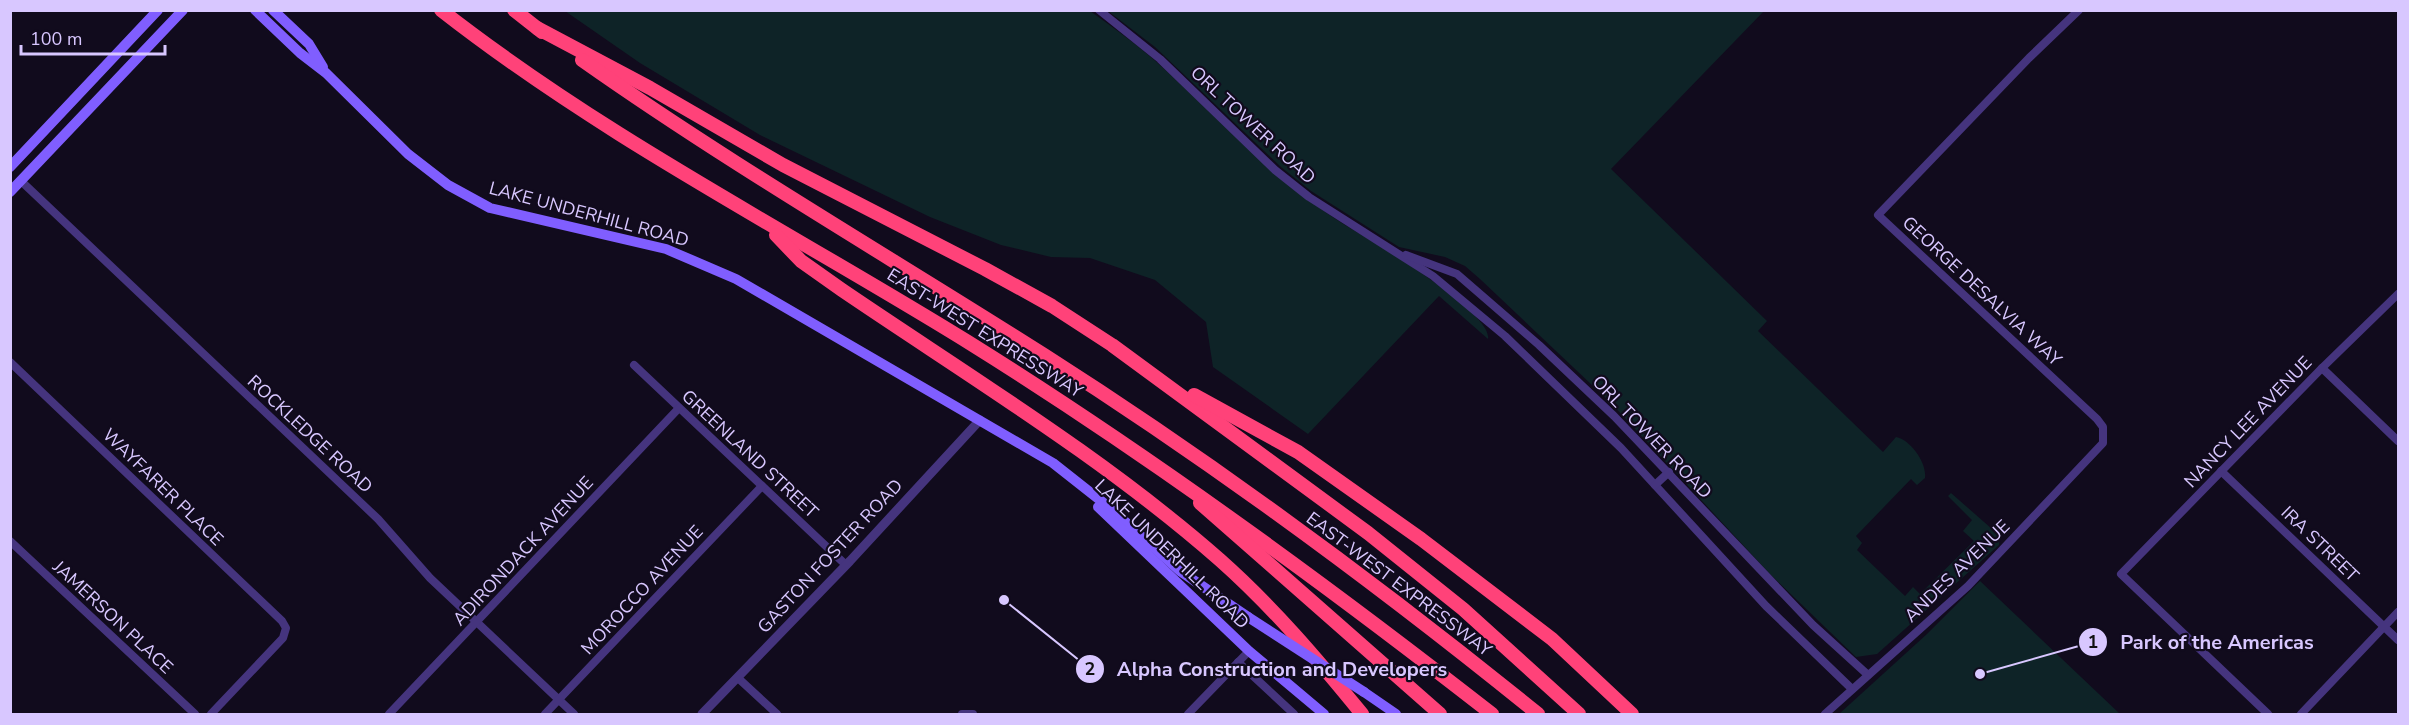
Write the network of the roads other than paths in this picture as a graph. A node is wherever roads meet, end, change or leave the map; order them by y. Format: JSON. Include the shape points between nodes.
{"nodes":[{"id":1,"x":158,"y":10,"type":"edge"},
{"id":2,"x":183,"y":10,"type":"edge"},
{"id":3,"x":255,"y":10,"type":"edge"},
{"id":4,"x":273,"y":10,"type":"edge"},
{"id":5,"x":441,"y":10,"type":"edge"},
{"id":6,"x":514,"y":10,"type":"edge"},
{"id":7,"x":1099,"y":10,"type":"edge"},
{"id":8,"x":2079,"y":10,"type":"edge"},
{"id":9,"x":537,"y":28,"type":"junction"},
{"id":10,"x":326,"y":73,"type":"junction"},
{"id":11,"x":10,"y":167,"type":"edge"},
{"id":12,"x":21,"y":181,"type":"junction"},
{"id":13,"x":10,"y":192,"type":"edge"},
{"id":14,"x":764,"y":222,"type":"junction"},
{"id":15,"x":1393,"y":250,"type":"junction"},
{"id":16,"x":2398,"y":294,"type":"edge"},
{"id":17,"x":1516,"y":324,"type":"junction"},
{"id":18,"x":1504,"y":336,"type":"junction"},
{"id":19,"x":10,"y":362,"type":"edge"},
{"id":20,"x":634,"y":365,"type":"dead end"},
{"id":21,"x":2322,"y":368,"type":"junction"},
{"id":22,"x":1147,"y":369,"type":"junction"},
{"id":23,"x":679,"y":408,"type":"junction"},
{"id":24,"x":980,"y":420,"type":"junction"},
{"id":25,"x":2398,"y":441,"type":"edge"},
{"id":26,"x":2103,"y":443,"type":"joint"},
{"id":27,"x":1053,"y":463,"type":"junction"},
{"id":28,"x":2221,"y":471,"type":"junction"},
{"id":29,"x":1669,"y":472,"type":"junction"},
{"id":30,"x":1178,"y":480,"type":"junction"},
{"id":31,"x":1655,"y":485,"type":"junction"},
{"id":32,"x":762,"y":486,"type":"junction"},
{"id":33,"x":10,"y":541,"type":"edge"},
{"id":34,"x":846,"y":565,"type":"junction"},
{"id":35,"x":2398,"y":612,"type":"edge"},
{"id":36,"x":476,"y":622,"type":"junction"},
{"id":37,"x":2385,"y":627,"type":"junction"},
{"id":38,"x":2398,"y":640,"type":"edge"},
{"id":39,"x":1249,"y":651,"type":"junction"},
{"id":40,"x":1238,"y":662,"type":"junction"},
{"id":41,"x":1868,"y":675,"type":"junction"},
{"id":42,"x":738,"y":678,"type":"junction"},
{"id":43,"x":1852,"y":689,"type":"junction"},
{"id":44,"x":559,"y":700,"type":"junction"},
{"id":45,"x":195,"y":714,"type":"edge"},
{"id":46,"x":211,"y":714,"type":"edge"},
{"id":47,"x":389,"y":714,"type":"edge"},
{"id":48,"x":545,"y":714,"type":"edge"},
{"id":49,"x":574,"y":714,"type":"edge"},
{"id":50,"x":702,"y":714,"type":"edge"},
{"id":51,"x":777,"y":714,"type":"edge"},
{"id":52,"x":962,"y":714,"type":"edge"},
{"id":53,"x":973,"y":714,"type":"edge"},
{"id":54,"x":1188,"y":714,"type":"edge"},
{"id":55,"x":1294,"y":714,"type":"edge"},
{"id":56,"x":1324,"y":714,"type":"edge"},
{"id":57,"x":1362,"y":714,"type":"edge"},
{"id":58,"x":1396,"y":714,"type":"edge"},
{"id":59,"x":1440,"y":714,"type":"edge"},
{"id":60,"x":1492,"y":714,"type":"edge"},
{"id":61,"x":1538,"y":714,"type":"edge"},
{"id":62,"x":1579,"y":714,"type":"edge"},
{"id":63,"x":1632,"y":714,"type":"edge"},
{"id":64,"x":1825,"y":714,"type":"edge"},
{"id":65,"x":2268,"y":714,"type":"edge"},
{"id":66,"x":2301,"y":714,"type":"edge"}],
"edges":[{"from":1,"to":11,"type":"main road"},
{"from":2,"to":12,"type":"main road"},
{"from":3,"to":10,"type":"main road","name":"LAKE UNDERHILL ROAD"},
{"from":4,"to":10,"type":"main road","name":"LAKE UNDERHILL ROAD","via":[[309,44]]},
{"from":5,"to":14,"type":"highway","name":"EAST-WEST EXPRESSWAY","via":[[548,88]]},
{"from":6,"to":9,"type":"highway","name":"EAST-WEST EXPRESSWAY"},
{"from":7,"to":15,"type":"street","name":"ORL TOWER ROAD","via":[[1160,59],[1309,198]]},
{"from":8,"to":26,"type":"street","name":"GEORGE DESALVIA WAY","via":[[1878,215],[2097,419],[2103,427]]},
{"from":9,"to":22,"type":"highway","via":[[783,165],[1052,306]]},
{"from":9,"to":61,"type":"highway","name":"EAST-WEST EXPRESSWAY","via":[[714,148],[1119,405],[1320,545]]},
{"from":10,"to":24,"type":"main road","name":"LAKE UNDERHILL ROAD","via":[[408,154],[448,185],[490,208],[666,249],[704,264]]},
{"from":12,"to":13,"type":"main road"},
{"from":12,"to":36,"type":"street","name":"ROCKLEDGE ROAD","via":[[378,519]]},
{"from":14,"to":30,"type":"highway","name":"EAST-WEST EXPRESSWAY","via":[[967,341]]},
{"from":14,"to":57,"type":"highway","via":[[801,261],[1095,461],[1221,561],[1281,620]]},
{"from":15,"to":17,"type":"street","name":"ORL TOWER ROAD","via":[[1457,274]]},
{"from":15,"to":18,"type":"street","name":"ORL TOWER ROAD","via":[[1445,285]]},
{"from":16,"to":21,"type":"street","name":"NANCY LEE AVENUE"},
{"from":17,"to":18,"type":"street"},
{"from":17,"to":29,"type":"street","name":"ORL TOWER ROAD"},
{"from":18,"to":31,"type":"street","name":"ORL TOWER ROAD"},
{"from":19,"to":46,"type":"street","name":"WAYFARER PLACE","via":[[282,621],[283,638]]},
{"from":20,"to":23,"type":"street","name":"GREENLAND STREET"},
{"from":21,"to":25,"type":"street"},
{"from":21,"to":28,"type":"street","name":"NANCY LEE AVENUE"},
{"from":22,"to":62,"type":"highway","via":[[1368,533],[1463,609]]},
{"from":22,"to":63,"type":"highway","via":[[1298,452],[1421,539],[1552,639]]},
{"from":23,"to":32,"type":"street","name":"GREENLAND STREET"},
{"from":23,"to":36,"type":"street","name":"ADIRONDACK AVENUE"},
{"from":24,"to":27,"type":"main road","name":"LAKE UNDERHILL ROAD"},
{"from":24,"to":34,"type":"street","name":"GASTON FOSTER ROAD"},
{"from":26,"to":41,"type":"street","name":"ANDES AVENUE","via":[[1968,586]]},
{"from":27,"to":39,"type":"main road","name":"LAKE UNDERHILL ROAD"},
{"from":27,"to":58,"type":"main road","name":"LAKE UNDERHILL ROAD","bridge":true,"via":[[1180,571]]},
{"from":28,"to":37,"type":"street","name":"IRA STREET"},
{"from":28,"to":65,"type":"street","name":"NANCY LEE AVENUE","via":[[2121,574]]},
{"from":29,"to":31,"type":"street"},
{"from":29,"to":41,"type":"street","name":"ORL TOWER ROAD","via":[[1754,566]]},
{"from":30,"to":59,"type":"highway","via":[[1219,522]]},
{"from":30,"to":60,"type":"highway","name":"EAST-WEST EXPRESSWAY","via":[[1278,550]]},
{"from":31,"to":43,"type":"street","name":"ORL TOWER ROAD","via":[[1766,606]]},
{"from":32,"to":34,"type":"street","name":"GREENLAND STREET"},
{"from":32,"to":44,"type":"street","name":"MOROCCO AVENUE"},
{"from":33,"to":45,"type":"street","name":"JAMERSON PLACE"},
{"from":34,"to":42,"type":"street","name":"GASTON FOSTER ROAD"},
{"from":35,"to":37,"type":"street"},
{"from":36,"to":44,"type":"street","name":"ROCKLEDGE ROAD"},
{"from":36,"to":47,"type":"street","name":"ADIRONDACK AVENUE"},
{"from":37,"to":38,"type":"street","name":"IRA STREET"},
{"from":37,"to":66,"type":"street"},
{"from":39,"to":40,"type":"street"},
{"from":39,"to":56,"type":"main road","name":"LAKE UNDERHILL ROAD"},
{"from":40,"to":54,"type":"street"},
{"from":40,"to":55,"type":"street"},
{"from":41,"to":43,"type":"street","name":"ANDES AVENUE"},
{"from":42,"to":50,"type":"street","name":"GASTON FOSTER ROAD"},
{"from":42,"to":51,"type":"street"},
{"from":43,"to":64,"type":"street","name":"ANDES AVENUE"},
{"from":44,"to":48,"type":"street","name":"MOROCCO AVENUE"},
{"from":44,"to":49,"type":"street","name":"ROCKLEDGE ROAD"},
{"from":52,"to":53,"type":"street"}]}
